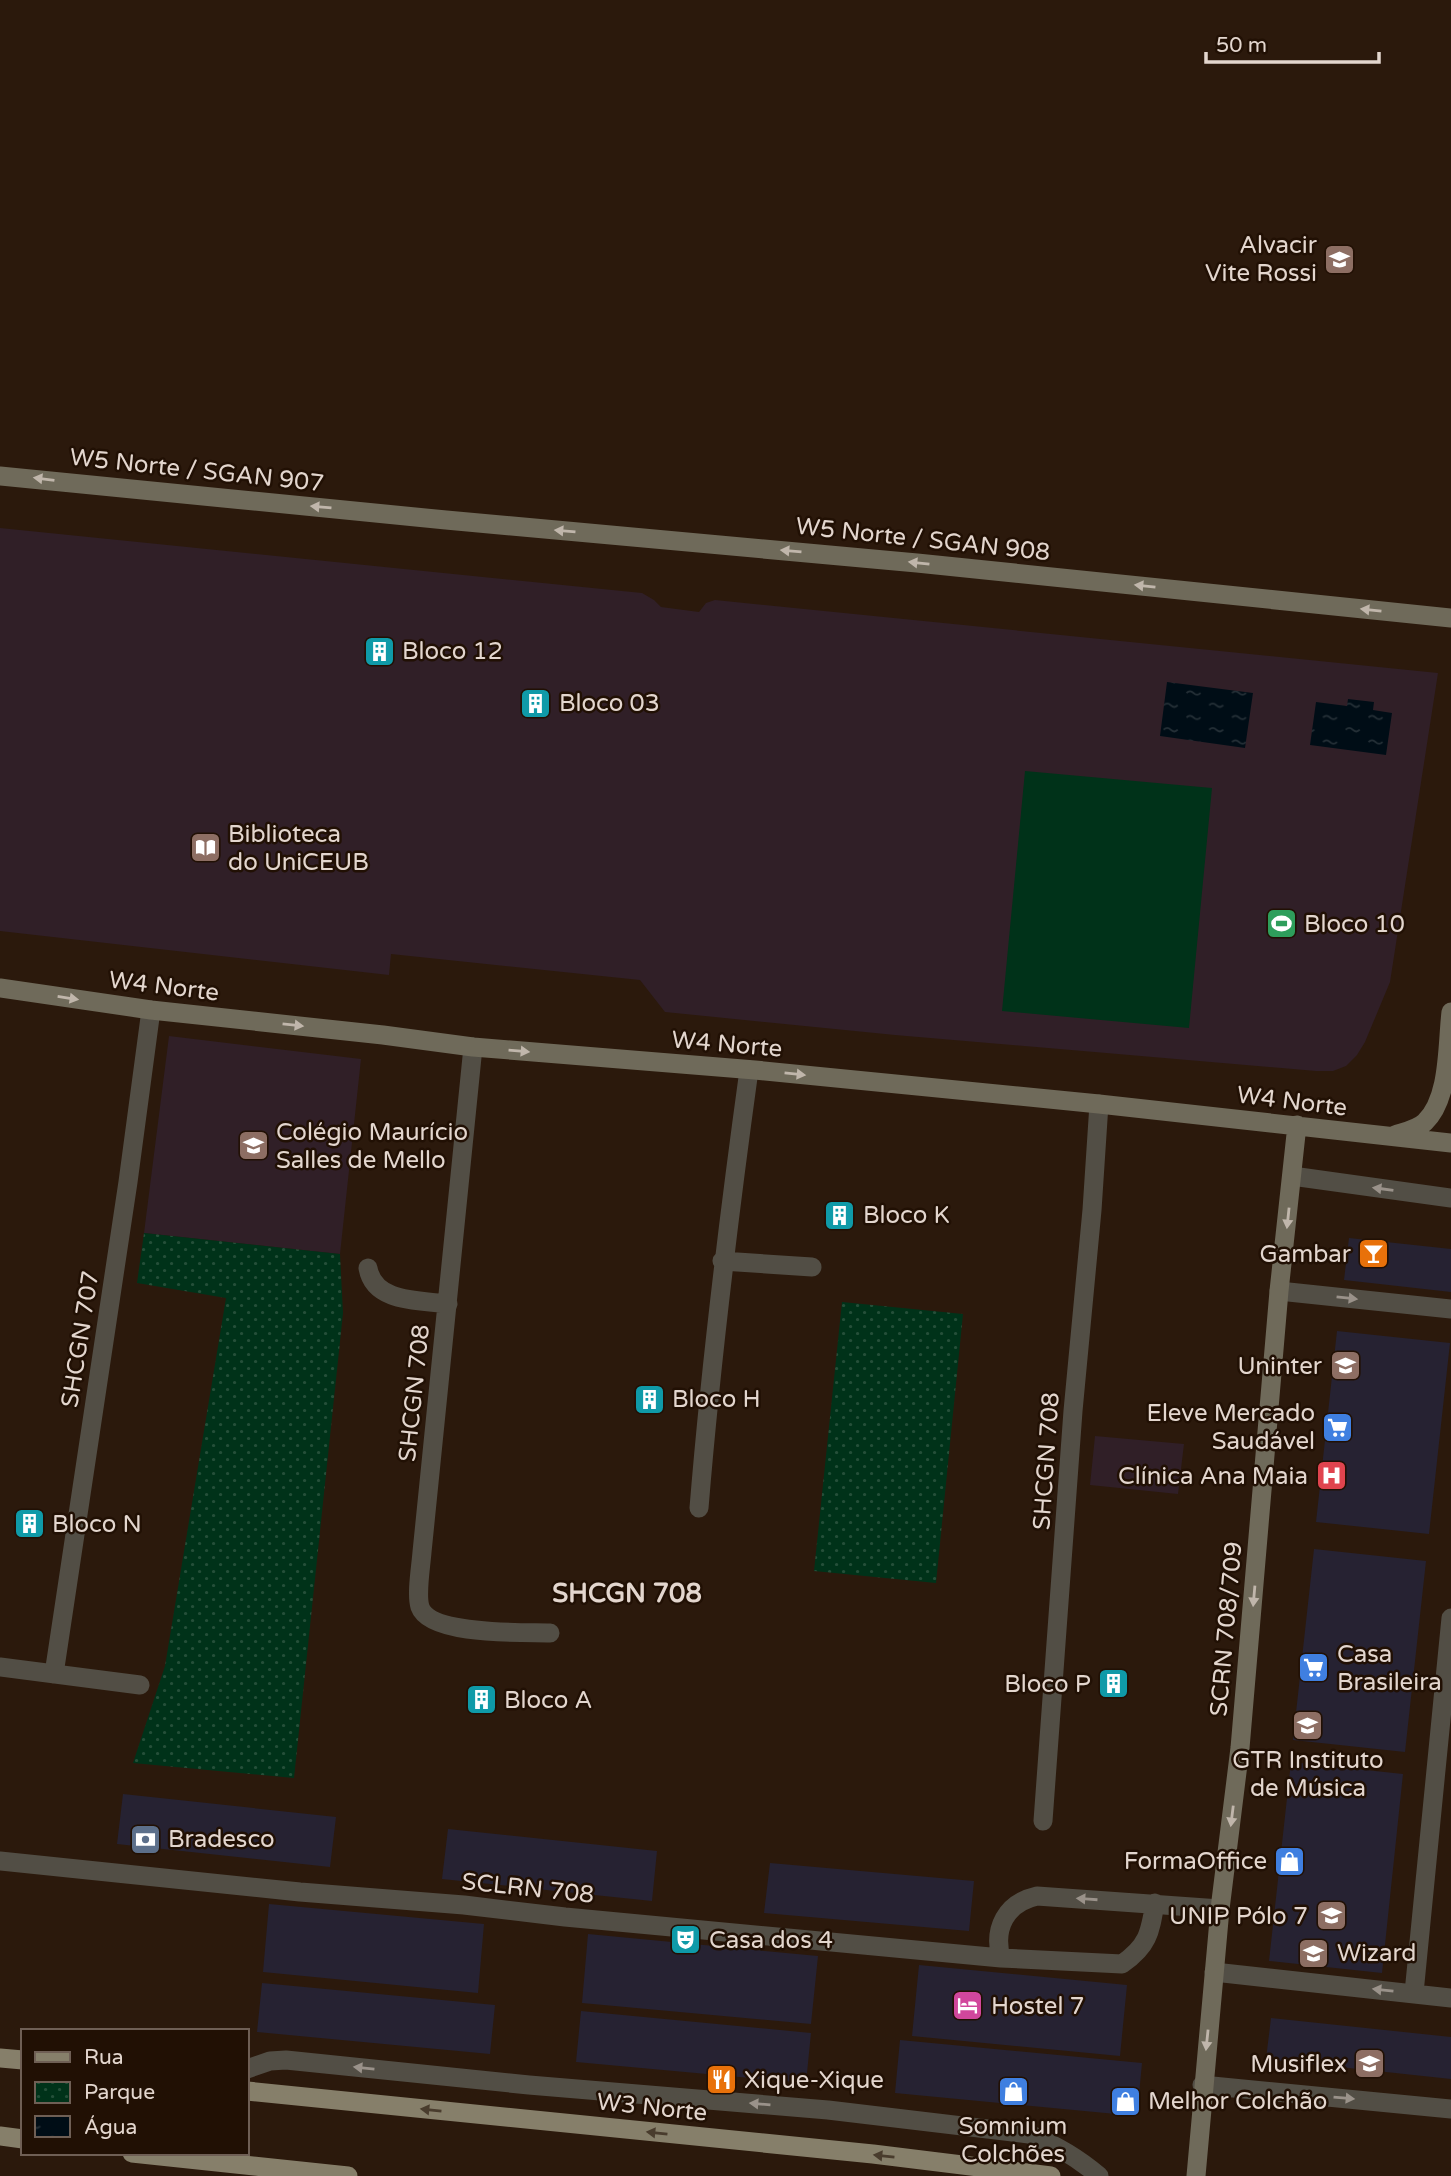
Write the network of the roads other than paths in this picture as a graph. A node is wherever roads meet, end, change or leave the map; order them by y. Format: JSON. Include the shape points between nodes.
{"nodes":[{"id":1,"x":0,"y":476,"type":"edge"},
{"id":2,"x":389,"y":513,"type":"joint"},
{"id":3,"x":1447,"y":620,"type":"edge"},
{"id":4,"x":0,"y":988,"type":"edge"},
{"id":5,"x":151,"y":1010,"type":"junction"},
{"id":6,"x":1451,"y":1012,"type":"edge"},
{"id":7,"x":473,"y":1047,"type":"junction"},
{"id":8,"x":749,"y":1069,"type":"junction"},
{"id":9,"x":1100,"y":1104,"type":"junction"},
{"id":10,"x":1297,"y":1125,"type":"junction"},
{"id":11,"x":1391,"y":1137,"type":"junction"},
{"id":12,"x":1451,"y":1143,"type":"edge"},
{"id":13,"x":1292,"y":1176,"type":"junction"},
{"id":14,"x":1451,"y":1198,"type":"edge"},
{"id":15,"x":722,"y":1261,"type":"junction"},
{"id":16,"x":812,"y":1267,"type":"dead end"},
{"id":17,"x":368,"y":1268,"type":"dead end"},
{"id":18,"x":1279,"y":1291,"type":"junction"},
{"id":19,"x":448,"y":1304,"type":"junction"},
{"id":20,"x":1451,"y":1309,"type":"edge"},
{"id":21,"x":699,"y":1508,"type":"dead end"},
{"id":22,"x":1451,"y":1618,"type":"edge"},
{"id":23,"x":550,"y":1633,"type":"dead end"},
{"id":24,"x":0,"y":1667,"type":"edge"},
{"id":25,"x":54,"y":1674,"type":"junction"},
{"id":26,"x":141,"y":1685,"type":"dead end"},
{"id":27,"x":1043,"y":1821,"type":"dead end"},
{"id":28,"x":0,"y":1861,"type":"edge"},
{"id":29,"x":1155,"y":1903,"type":"junction"},
{"id":30,"x":1220,"y":1909,"type":"junction"},
{"id":31,"x":1001,"y":1958,"type":"junction"},
{"id":32,"x":1214,"y":1972,"type":"junction"},
{"id":33,"x":1414,"y":1993,"type":"junction"},
{"id":34,"x":1451,"y":1997,"type":"edge"},
{"id":35,"x":0,"y":2058,"type":"edge"},
{"id":36,"x":21,"y":2060,"type":"edge"},
{"id":37,"x":248,"y":2069,"type":"edge"},
{"id":38,"x":1202,"y":2085,"type":"junction"},
{"id":39,"x":248,"y":2091,"type":"edge"},
{"id":40,"x":1451,"y":2109,"type":"edge"},
{"id":41,"x":0,"y":2136,"type":"edge"},
{"id":42,"x":21,"y":2139,"type":"edge"},
{"id":43,"x":151,"y":2155,"type":"edge"},
{"id":44,"x":926,"y":2161,"type":"junction"},
{"id":45,"x":1024,"y":2173,"type":"junction"},
{"id":46,"x":348,"y":2176,"type":"edge"},
{"id":47,"x":942,"y":2176,"type":"edge"},
{"id":48,"x":1002,"y":2176,"type":"edge"},
{"id":49,"x":1051,"y":2176,"type":"edge"},
{"id":50,"x":1099,"y":2176,"type":"edge"},
{"id":51,"x":1196,"y":2176,"type":"edge"}],
"edges":[{"from":2,"to":1,"type":"main road","name":"W5 Norte / SGAN 907","one_way":true},
{"from":3,"to":2,"type":"main road","name":"W5 Norte / SGAN 908","one_way":true},
{"from":4,"to":5,"type":"main road","name":"W4 Norte","one_way":true},
{"from":5,"to":7,"type":"main road","name":"W4 Norte","one_way":true},
{"from":5,"to":25,"type":"street","name":"SHCGN 707"},
{"from":6,"to":11,"type":"main road","via":[[1438,1104],[1423,1124]]},
{"from":7,"to":8,"type":"main road","name":"W4 Norte","one_way":true},
{"from":7,"to":19,"type":"street","name":"SHCGN 708"},
{"from":8,"to":9,"type":"main road","name":"W4 Norte","one_way":true},
{"from":8,"to":15,"type":"street"},
{"from":9,"to":10,"type":"main road","name":"W4 Norte"},
{"from":9,"to":27,"type":"street","name":"SHCGN 708"},
{"from":10,"to":11,"type":"main road","name":"W4 Norte"},
{"from":10,"to":13,"type":"main road","name":"SCRN 708/709"},
{"from":11,"to":12,"type":"main road","name":"W4 Norte"},
{"from":14,"to":13,"type":"street","one_way":true},
{"from":13,"to":18,"type":"main road","name":"SCRN 708/709","one_way":true},
{"from":15,"to":16,"type":"street"},
{"from":15,"to":21,"type":"street"},
{"from":17,"to":19,"type":"street","via":[[373,1284],[387,1295]]},
{"from":18,"to":20,"type":"street","one_way":true},
{"from":18,"to":30,"type":"main road","name":"SCRN 708/709","one_way":true,"via":[[1240,1748]]},
{"from":19,"to":23,"type":"street","name":"SHCGN 708","via":[[420,1607],[425,1615],[446,1625]]},
{"from":22,"to":33,"type":"street"},
{"from":24,"to":25,"type":"street"},
{"from":25,"to":26,"type":"street"},
{"from":28,"to":31,"type":"street","name":"SCLRN 708"},
{"from":29,"to":30,"type":"street"},
{"from":29,"to":31,"type":"street","name":"SCLRN 708","via":[[1142,1950],[1122,1964]]},
{"from":29,"to":31,"type":"street","one_way":true,"via":[[1024,1899],[1000,1924]]},
{"from":30,"to":32,"type":"main road","name":"SCRN 708/709"},
{"from":33,"to":32,"type":"street","one_way":true},
{"from":32,"to":38,"type":"main road","name":"SCRN 708/709","one_way":true},
{"from":33,"to":34,"type":"street"},
{"from":35,"to":36,"type":"main road"},
{"from":50,"to":37,"type":"street","one_way":true,"via":[[1077,2157],[1029,2134],[828,2110],[286,2060]]},
{"from":38,"to":40,"type":"street","one_way":true},
{"from":38,"to":51,"type":"main road","name":"SCRN 708/709"},
{"from":44,"to":39,"type":"main road","name":"W3 Norte","one_way":true},
{"from":41,"to":42,"type":"main road"},
{"from":43,"to":46,"type":"main road"},
{"from":44,"to":45,"type":"main road","name":"W3 Norte"},
{"from":44,"to":47,"type":"main road"},
{"from":45,"to":48,"type":"main road"},
{"from":45,"to":49,"type":"main road","name":"W3 Norte"}]}
